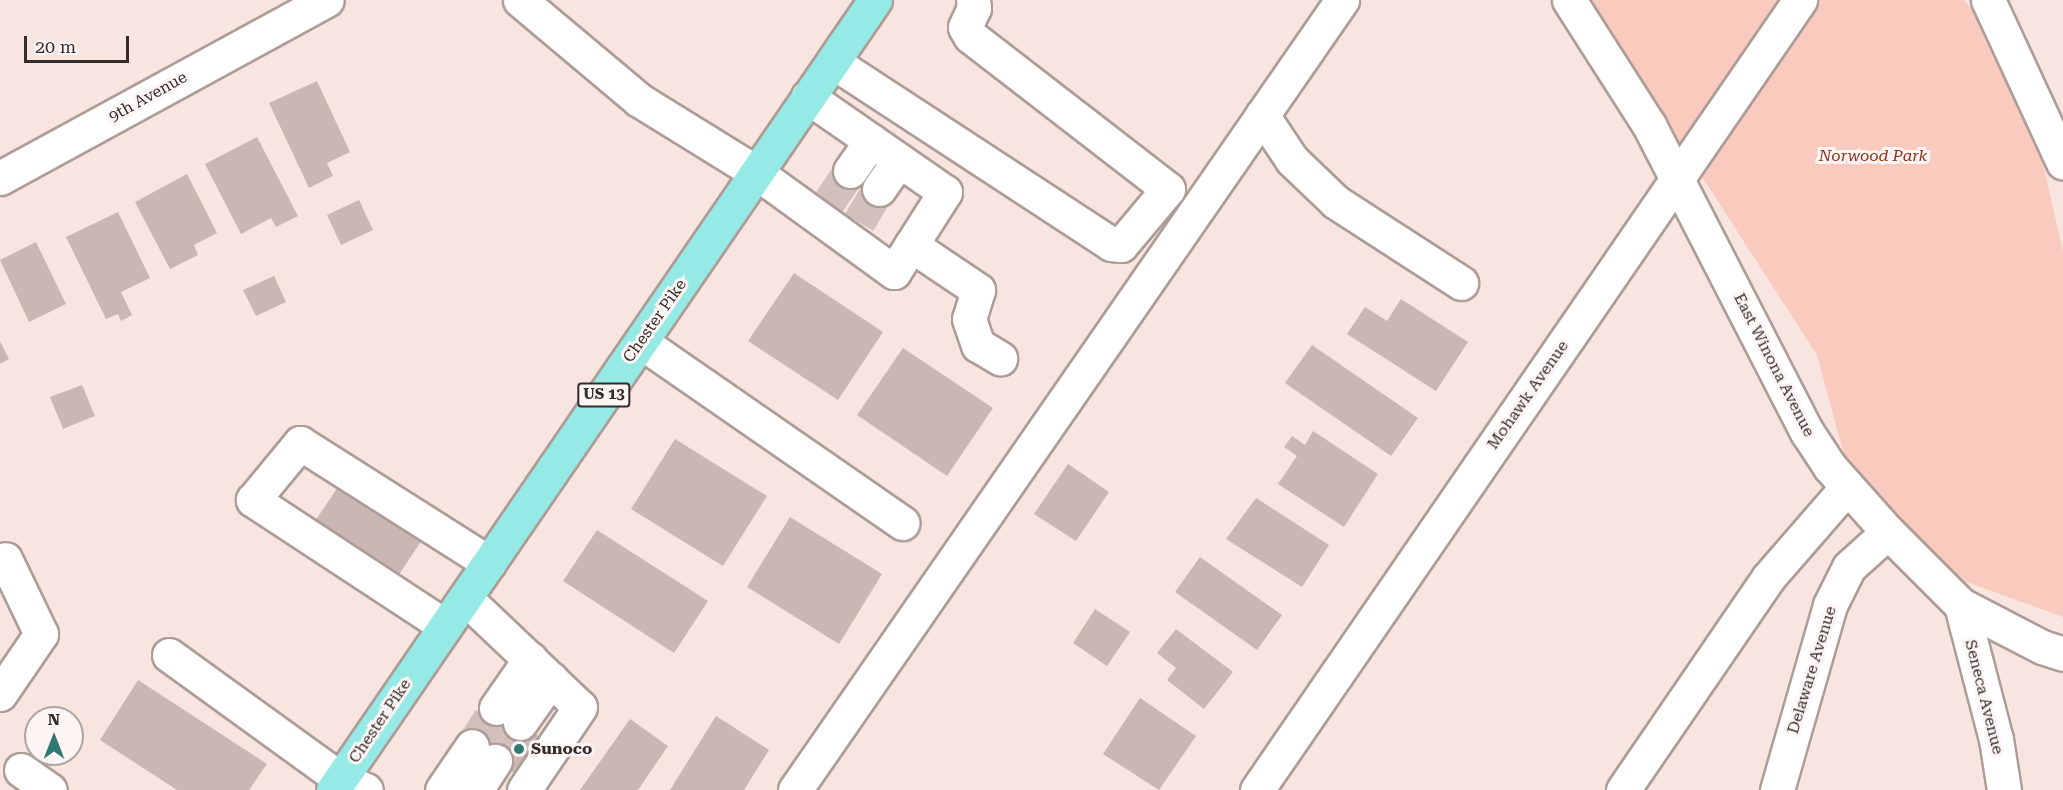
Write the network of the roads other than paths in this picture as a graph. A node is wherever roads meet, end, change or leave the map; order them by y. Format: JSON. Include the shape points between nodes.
{"nodes":[{"id":1,"x":327,"y":0,"type":"edge"},
{"id":2,"x":520,"y":0,"type":"edge"},
{"id":3,"x":875,"y":0,"type":"edge"},
{"id":4,"x":973,"y":0,"type":"edge"},
{"id":5,"x":1342,"y":0,"type":"edge"},
{"id":6,"x":1569,"y":0,"type":"edge"},
{"id":7,"x":1800,"y":0,"type":"edge"},
{"id":8,"x":1988,"y":0,"type":"edge"},
{"id":9,"x":833,"y":62,"type":"junction"},
{"id":10,"x":808,"y":98,"type":"junction"},
{"id":11,"x":1262,"y":115,"type":"junction"},
{"id":12,"x":871,"y":141,"type":"junction"},
{"id":13,"x":898,"y":160,"type":"junction"},
{"id":14,"x":2063,"y":162,"type":"edge"},
{"id":15,"x":850,"y":171,"type":"tunnel mouth"},
{"id":16,"x":757,"y":173,"type":"junction"},
{"id":17,"x":0,"y":177,"type":"edge"},
{"id":18,"x":1677,"y":178,"type":"junction"},
{"id":19,"x":879,"y":189,"type":"tunnel mouth"},
{"id":20,"x":1168,"y":189,"type":"junction"},
{"id":21,"x":1196,"y":210,"type":"junction"},
{"id":22,"x":911,"y":245,"type":"junction"},
{"id":23,"x":1461,"y":283,"type":"dead end"},
{"id":24,"x":641,"y":342,"type":"junction"},
{"id":25,"x":1000,"y":358,"type":"dead end"},
{"id":26,"x":1847,"y":487,"type":"junction"},
{"id":27,"x":902,"y":523,"type":"dead end"},
{"id":28,"x":1888,"y":532,"type":"junction"},
{"id":29,"x":4,"y":559,"type":"dead end"},
{"id":30,"x":489,"y":563,"type":"junction"},
{"id":31,"x":465,"y":598,"type":"junction"},
{"id":32,"x":1961,"y":605,"type":"junction"},
{"id":33,"x":445,"y":626,"type":"junction"},
{"id":34,"x":2063,"y":654,"type":"edge"},
{"id":35,"x":169,"y":655,"type":"dead end"},
{"id":36,"x":541,"y":669,"type":"junction"},
{"id":37,"x":0,"y":694,"type":"edge"},
{"id":38,"x":508,"y":716,"type":"tunnel mouth"},
{"id":39,"x":21,"y":770,"type":"dead end"},
{"id":40,"x":346,"y":786,"type":"edge"},
{"id":41,"x":51,"y":790,"type":"edge"},
{"id":42,"x":442,"y":790,"type":"edge"},
{"id":43,"x":476,"y":790,"type":"edge"},
{"id":44,"x":524,"y":790,"type":"edge"},
{"id":45,"x":795,"y":790,"type":"edge"},
{"id":46,"x":1257,"y":790,"type":"edge"},
{"id":47,"x":1623,"y":790,"type":"edge"},
{"id":48,"x":1777,"y":790,"type":"edge"},
{"id":49,"x":2004,"y":790,"type":"edge"}],
"edges":[{"from":1,"to":17,"type":"street","name":"9th Avenue"},
{"from":2,"to":16,"type":"street","via":[[639,100]]},
{"from":3,"to":9,"type":"main road","name":"Chester Pike","number":"US 13"},
{"from":4,"to":20,"type":"street","via":[[974,8],[965,27],[970,36]]},
{"from":5,"to":11,"type":"street"},
{"from":6,"to":18,"type":"street","name":"East Winona Avenue","via":[[1617,71]]},
{"from":7,"to":18,"type":"street","name":"Mohawk Avenue"},
{"from":8,"to":14,"type":"street"},
{"from":9,"to":10,"type":"main road","name":"Chester Pike","number":"US 13"},
{"from":9,"to":20,"type":"street","via":[[1111,244],[1122,245]]},
{"from":10,"to":12,"type":"street"},
{"from":10,"to":16,"type":"main road","name":"Chester Pike","number":"US 13"},
{"from":11,"to":21,"type":"street"},
{"from":11,"to":23,"type":"street","via":[[1292,160],[1336,202]]},
{"from":12,"to":13,"type":"street"},
{"from":12,"to":15,"type":"street"},
{"from":13,"to":19,"type":"street"},
{"from":13,"to":22,"type":"street","via":[[945,192]]},
{"from":16,"to":22,"type":"street","via":[[853,231],[894,272]]},
{"from":16,"to":24,"type":"main road","name":"Chester Pike","number":"US 13"},
{"from":18,"to":26,"type":"street","name":"East Winona Avenue","via":[[1807,432]]},
{"from":18,"to":46,"type":"street","name":"Mohawk Avenue"},
{"from":20,"to":21,"type":"street"},
{"from":21,"to":45,"type":"street"},
{"from":22,"to":25,"type":"street","via":[[978,290],[969,319],[978,345]]},
{"from":24,"to":27,"type":"street"},
{"from":24,"to":30,"type":"main road","name":"Chester Pike","number":"US 13"},
{"from":26,"to":28,"type":"street","name":"East Winona Avenue"},
{"from":26,"to":47,"type":"street","via":[[1768,578]]},
{"from":28,"to":32,"type":"street","name":"East Winona Avenue"},
{"from":28,"to":48,"type":"street","name":"Delaware Avenue","via":[[1849,567],[1830,605]]},
{"from":29,"to":37,"type":"street","via":[[41,634]]},
{"from":30,"to":31,"type":"main road","name":"Chester Pike","number":"US 13"},
{"from":30,"to":33,"type":"street","via":[[300,443],[254,500]]},
{"from":31,"to":33,"type":"main road","name":"Chester Pike","number":"US 13"},
{"from":31,"to":36,"type":"street"},
{"from":32,"to":34,"type":"street","name":"East Winona Avenue"},
{"from":32,"to":49,"type":"street","name":"Seneca Avenue","via":[[1996,739]]},
{"from":33,"to":40,"type":"main road","name":"Chester Pike","number":"US 13"},
{"from":35,"to":40,"type":"street"},
{"from":36,"to":38,"type":"street"},
{"from":36,"to":44,"type":"street","via":[[580,707]]},
{"from":39,"to":41,"type":"street"},
{"from":42,"to":43,"type":"street","via":[[484,754]]}]}
